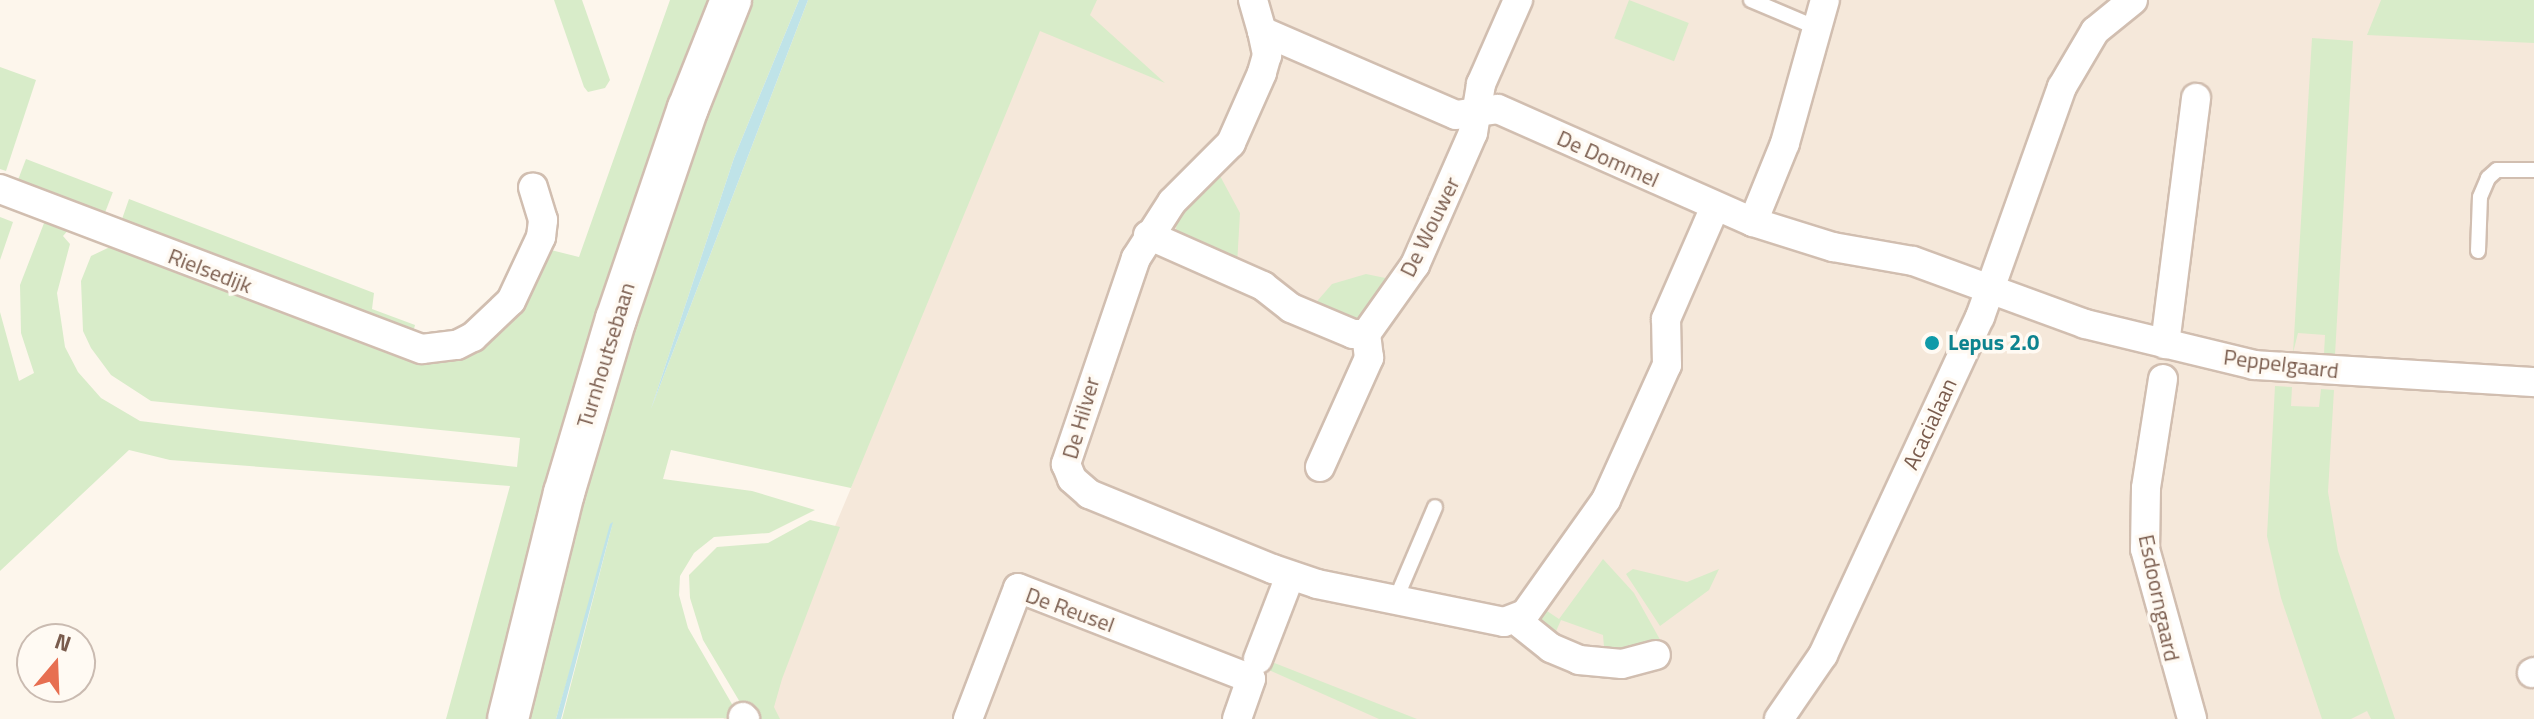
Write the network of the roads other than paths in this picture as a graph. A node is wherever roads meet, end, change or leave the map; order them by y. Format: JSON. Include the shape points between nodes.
{"nodes":[{"id":1,"x":731,"y":0,"type":"edge"},
{"id":2,"x":1253,"y":0,"type":"edge"},
{"id":3,"x":1518,"y":0,"type":"edge"},
{"id":4,"x":1751,"y":0,"type":"edge"},
{"id":5,"x":1825,"y":0,"type":"edge"},
{"id":6,"x":2113,"y":5,"type":"edge"},
{"id":7,"x":1815,"y":27,"type":"junction"},
{"id":8,"x":1262,"y":31,"type":"junction"},
{"id":9,"x":2196,"y":98,"type":"dead end"},
{"id":10,"x":1478,"y":113,"type":"junction"},
{"id":11,"x":2534,"y":170,"type":"edge"},
{"id":12,"x":533,"y":187,"type":"dead end"},
{"id":13,"x":0,"y":189,"type":"edge"},
{"id":14,"x":1715,"y":207,"type":"junction"},
{"id":15,"x":1753,"y":222,"type":"junction"},
{"id":16,"x":1148,"y":235,"type":"junction"},
{"id":17,"x":2478,"y":251,"type":"dead end"},
{"id":18,"x":1991,"y":288,"type":"junction"},
{"id":19,"x":1366,"y":334,"type":"junction"},
{"id":20,"x":2165,"y":344,"type":"junction"},
{"id":21,"x":2163,"y":379,"type":"dead end"},
{"id":22,"x":2534,"y":382,"type":"edge"},
{"id":23,"x":1320,"y":467,"type":"dead end"},
{"id":24,"x":1435,"y":507,"type":"dead end"},
{"id":25,"x":1290,"y":576,"type":"junction"},
{"id":26,"x":1395,"y":601,"type":"junction"},
{"id":27,"x":1516,"y":620,"type":"junction"},
{"id":28,"x":1656,"y":655,"type":"dead end"},
{"id":29,"x":1254,"y":669,"type":"junction"},
{"id":30,"x":508,"y":719,"type":"edge"},
{"id":31,"x":968,"y":719,"type":"edge"},
{"id":32,"x":1237,"y":719,"type":"edge"},
{"id":33,"x":1779,"y":719,"type":"edge"},
{"id":34,"x":2192,"y":719,"type":"edge"}],
"edges":[{"from":1,"to":30,"type":"main road","name":"Turnhoutsebaan","via":[[616,319],[564,493]]},
{"from":2,"to":8,"type":"street"},
{"from":3,"to":10,"type":"street","name":"De Wouwer","via":[[1481,84]]},
{"from":4,"to":7,"type":"lane"},
{"from":5,"to":7,"type":"street"},
{"from":6,"to":18,"type":"street","name":"Acacialaan","via":[[2062,87]]},
{"from":7,"to":15,"type":"street","via":[[1785,143]]},
{"from":8,"to":10,"type":"street","name":"De Dommel","via":[[1456,115]]},
{"from":8,"to":16,"type":"street","name":"De Hilver","via":[[1267,55],[1231,143],[1172,202]]},
{"from":9,"to":20,"type":"street"},
{"from":10,"to":14,"type":"street","name":"De Dommel","via":[[1498,109]]},
{"from":10,"to":19,"type":"street","name":"De Wouwer","via":[[1415,265]]},
{"from":11,"to":17,"type":"lane","via":[[2497,170],[2488,178],[2480,197]]},
{"from":12,"to":13,"type":"street","name":"Rielsedijk","via":[[542,212],[541,237],[511,301],[473,337],[457,345],[422,349]]},
{"from":14,"to":15,"type":"street","name":"De Dommel"},
{"from":14,"to":27,"type":"street","via":[[1666,319],[1667,365],[1606,500]]},
{"from":15,"to":18,"type":"street","name":"De Dommel","via":[[1833,247],[1913,261]]},
{"from":16,"to":19,"type":"street","via":[[1263,286],[1291,308],[1353,334]]},
{"from":16,"to":25,"type":"street","name":"De Hilver","via":[[1068,448],[1068,473],[1089,494]]},
{"from":18,"to":20,"type":"street","name":"Peppelgaard","via":[[2059,316]]},
{"from":18,"to":33,"type":"street","name":"Acacialaan","via":[[1823,655]]},
{"from":19,"to":23,"type":"street","via":[[1369,358]]},
{"from":20,"to":22,"type":"street","name":"Peppelgaard","via":[[2254,365]]},
{"from":21,"to":34,"type":"street","name":"Esdoorngaard","via":[[2146,488],[2145,549]]},
{"from":24,"to":26,"type":"lane"},
{"from":25,"to":26,"type":"street","name":"De Hilver"},
{"from":25,"to":29,"type":"street"},
{"from":26,"to":27,"type":"street","name":"De Hilver"},
{"from":27,"to":28,"type":"street","name":"De Hilver","via":[[1551,648],[1579,660],[1622,664]]},
{"from":29,"to":31,"type":"street","name":"De Reusel","via":[[1018,588]]},
{"from":29,"to":32,"type":"street"}]}
